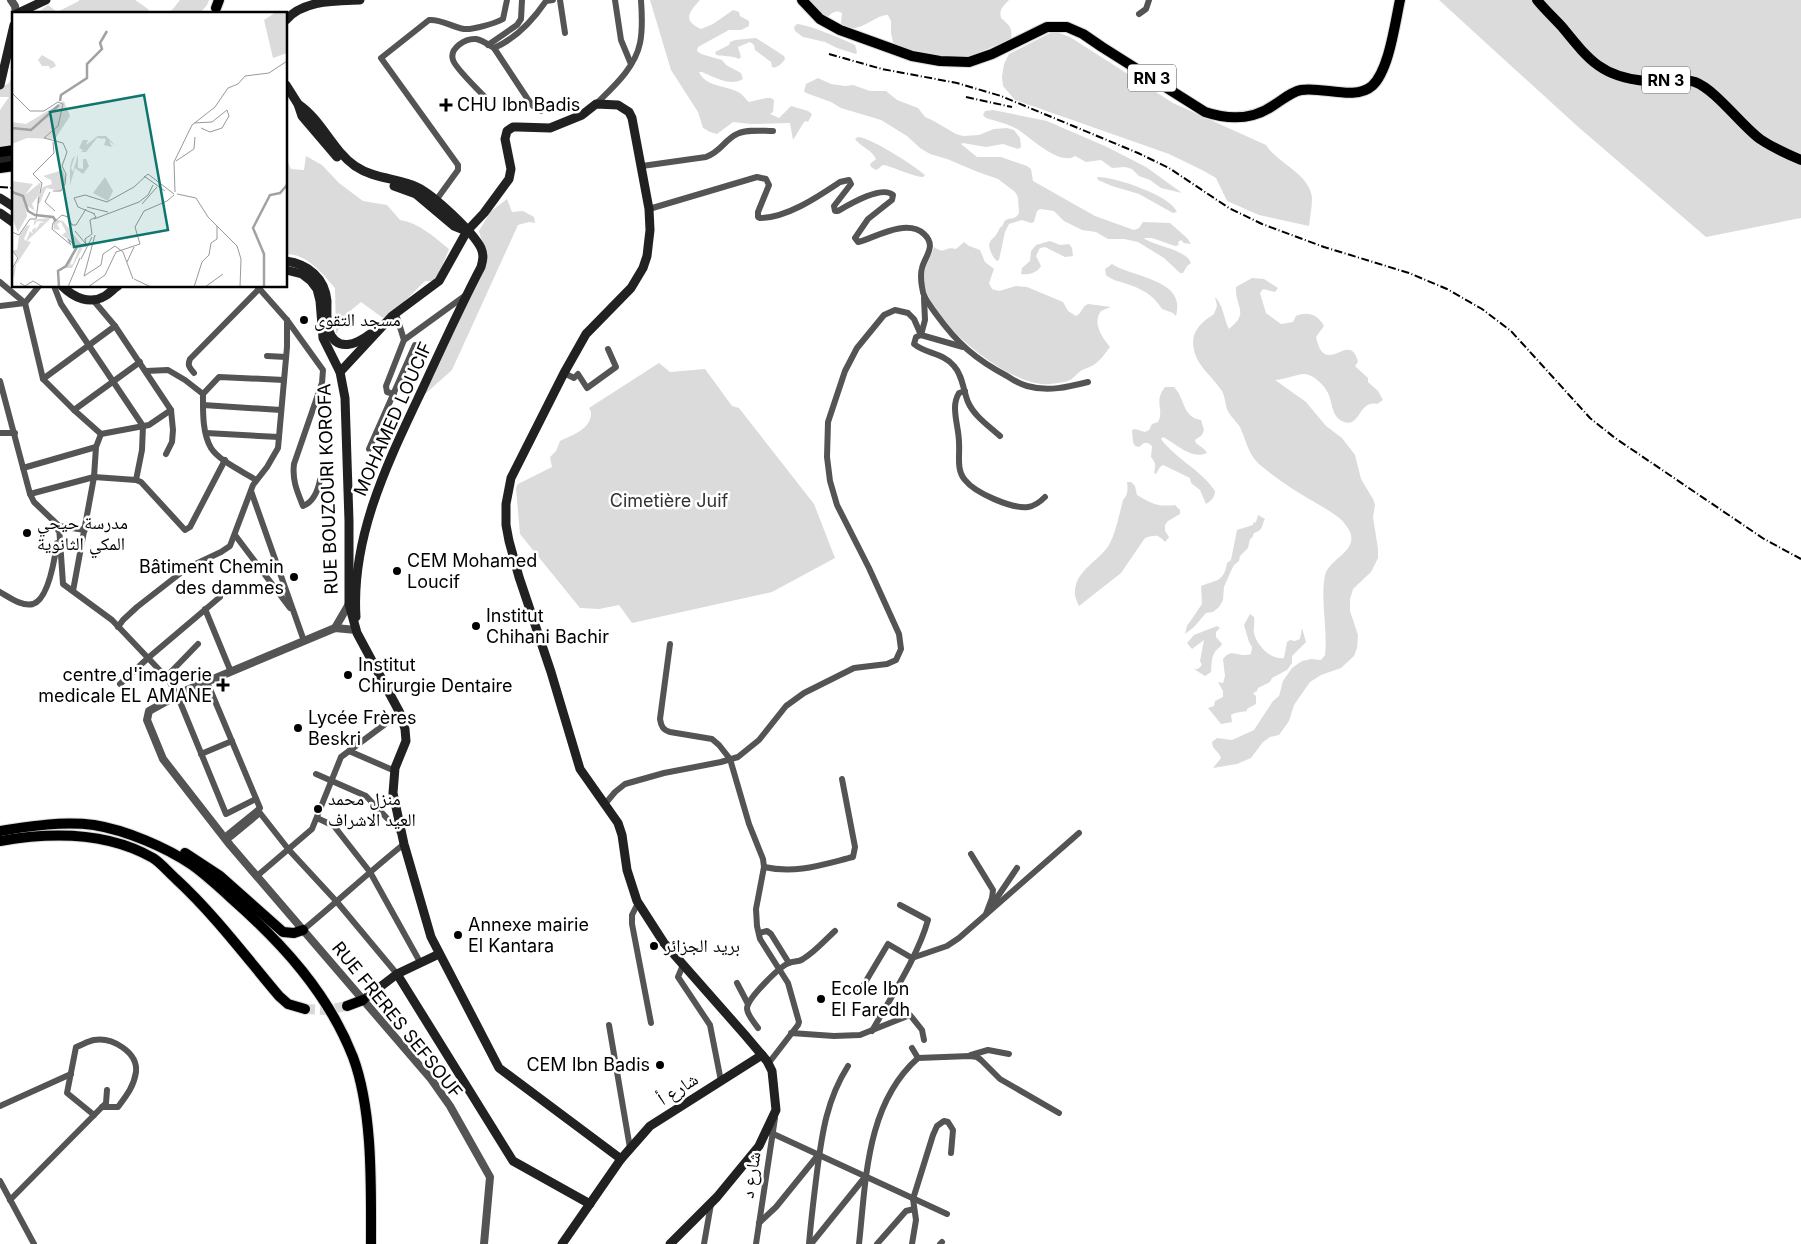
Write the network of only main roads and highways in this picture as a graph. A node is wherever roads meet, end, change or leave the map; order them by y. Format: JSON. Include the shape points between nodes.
{"nodes":[{"id":1,"x":46,"y":0,"type":"edge"},
{"id":2,"x":360,"y":0,"type":"edge"},
{"id":3,"x":802,"y":0,"type":"edge"},
{"id":4,"x":1400,"y":0,"type":"edge"},
{"id":5,"x":1537,"y":0,"type":"edge"},
{"id":6,"x":20,"y":12,"type":"edge"},
{"id":7,"x":288,"y":18,"type":"edge"},
{"id":8,"x":12,"y":34,"type":"edge"},
{"id":9,"x":0,"y":85,"type":"edge"},
{"id":10,"x":288,"y":88,"type":"edge"},
{"id":11,"x":1801,"y":160,"type":"edge"},
{"id":12,"x":0,"y":198,"type":"edge"},
{"id":13,"x":12,"y":206,"type":"edge"},
{"id":14,"x":0,"y":213,"type":"edge"},
{"id":15,"x":12,"y":222,"type":"edge"},
{"id":16,"x":467,"y":231,"type":"junction"},
{"id":17,"x":288,"y":262,"type":"edge"},
{"id":18,"x":288,"y":270,"type":"edge"},
{"id":19,"x":64,"y":288,"type":"edge"},
{"id":20,"x":111,"y":288,"type":"edge"},
{"id":21,"x":116,"y":288,"type":"edge"},
{"id":22,"x":106,"y":296,"type":"junction"},
{"id":23,"x":394,"y":315,"type":"junction"},
{"id":24,"x":340,"y":372,"type":"junction"},
{"id":25,"x":349,"y":522,"type":"junction"},
{"id":26,"x":366,"y":525,"type":"junction"},
{"id":27,"x":356,"y":632,"type":"junction"},
{"id":28,"x":0,"y":830,"type":"edge"},
{"id":29,"x":122,"y":832,"type":"junction"},
{"id":30,"x":0,"y":841,"type":"edge"},
{"id":31,"x":303,"y":930,"type":"road end"},
{"id":32,"x":439,"y":954,"type":"junction"},
{"id":33,"x":397,"y":974,"type":"junction"},
{"id":34,"x":364,"y":1000,"type":"joint"},
{"id":35,"x":347,"y":1006,"type":"tunnel mouth"},
{"id":36,"x":305,"y":1009,"type":"tunnel mouth"},
{"id":37,"x":762,"y":1055,"type":"junction"},
{"id":38,"x":621,"y":1160,"type":"junction"},
{"id":39,"x":590,"y":1204,"type":"junction"},
{"id":40,"x":674,"y":1241,"type":"edge"},
{"id":41,"x":371,"y":1244,"type":"edge"},
{"id":42,"x":562,"y":1244,"type":"edge"}],
"edges":[{"from":1,"to":6,"type":"main road"},
{"from":2,"to":7,"type":"main road","via":[[313,3],[298,9]]},
{"from":3,"to":4,"type":"main road","number":"RN 3","via":[[820,19],[847,32],[912,56],[940,61],[963,62],[992,54],[1047,28],[1067,27],[1205,112],[1242,118],[1258,114],[1301,90],[1357,93],[1368,89],[1384,68]]},
{"from":5,"to":11,"type":"main road","number":"RN 3","via":[[1580,51],[1599,67],[1622,78],[1695,82],[1711,92],[1760,139]]},
{"from":8,"to":9,"type":"main road"},
{"from":10,"to":16,"type":"main road","via":[[298,104],[308,111],[354,166],[418,188],[433,205],[458,220]]},
{"from":12,"to":13,"type":"main road"},
{"from":14,"to":15,"type":"main road"},
{"from":16,"to":23,"type":"main road","via":[[439,281]]},
{"from":16,"to":26,"type":"main road","name":"MOHAMED LOUCIF","via":[[480,247],[481,266],[395,447]]},
{"from":16,"to":37,"type":"main road","via":[[509,179],[507,131],[513,127],[550,128],[596,104],[618,105],[629,112],[636,131],[649,209],[647,256],[640,274],[622,299],[586,334],[511,478],[506,504],[508,541],[580,769],[618,824],[627,870],[638,903],[664,943]]},
{"from":17,"to":23,"type":"main road","via":[[306,267],[317,275],[326,298],[329,332],[341,344],[361,342]]},
{"from":18,"to":24,"type":"main road","name":"RUE BOUZOURI KOROFA","via":[[302,274],[317,289],[323,338]]},
{"from":19,"to":22,"type":"main road","via":[[80,299]]},
{"from":20,"to":22,"type":"main road"},
{"from":21,"to":22,"type":"main road"},
{"from":23,"to":24,"type":"main road"},
{"from":24,"to":25,"type":"main road","name":"RUE BOUZOURI KOROFA","via":[[345,398]]},
{"from":25,"to":26,"type":"main road","via":[[356,535]]},
{"from":25,"to":27,"type":"main road","name":"RUE BOUZOURI KOROFA","via":[[349,604]]},
{"from":26,"to":27,"type":"main road","name":"MOHAMED LOUCIF","via":[[356,587]]},
{"from":27,"to":32,"type":"main road","name":"RUE BOUZOURI KOROFA","via":[[400,713],[406,741],[395,771],[394,793],[424,919]]},
{"from":28,"to":29,"type":"main road","via":[[65,823]]},
{"from":29,"to":31,"type":"main road","via":[[181,850],[220,876],[283,932]]},
{"from":29,"to":41,"type":"main road","via":[[165,849],[213,882],[292,956],[331,1012],[353,1057],[365,1105],[371,1186]]},
{"from":30,"to":36,"type":"main road","via":[[52,835],[80,836],[111,842],[154,859],[199,900],[279,996],[288,1004]]},
{"from":32,"to":33,"type":"main road"},
{"from":32,"to":38,"type":"main road","name":"RUE BOUZOURI KOROFA","via":[[499,1068]]},
{"from":33,"to":34,"type":"main road"},
{"from":33,"to":39,"type":"main road","via":[[513,1161]]},
{"from":34,"to":35,"type":"main road"},
{"from":37,"to":38,"type":"main road","name":"شارع أ","via":[[650,1126]]},
{"from":37,"to":40,"type":"main road","via":[[772,1070],[776,1110],[770,1132],[711,1204]]},
{"from":38,"to":39,"type":"main road","name":"شارع أ"},
{"from":39,"to":42,"type":"main road","name":"شارع أ"}]}
